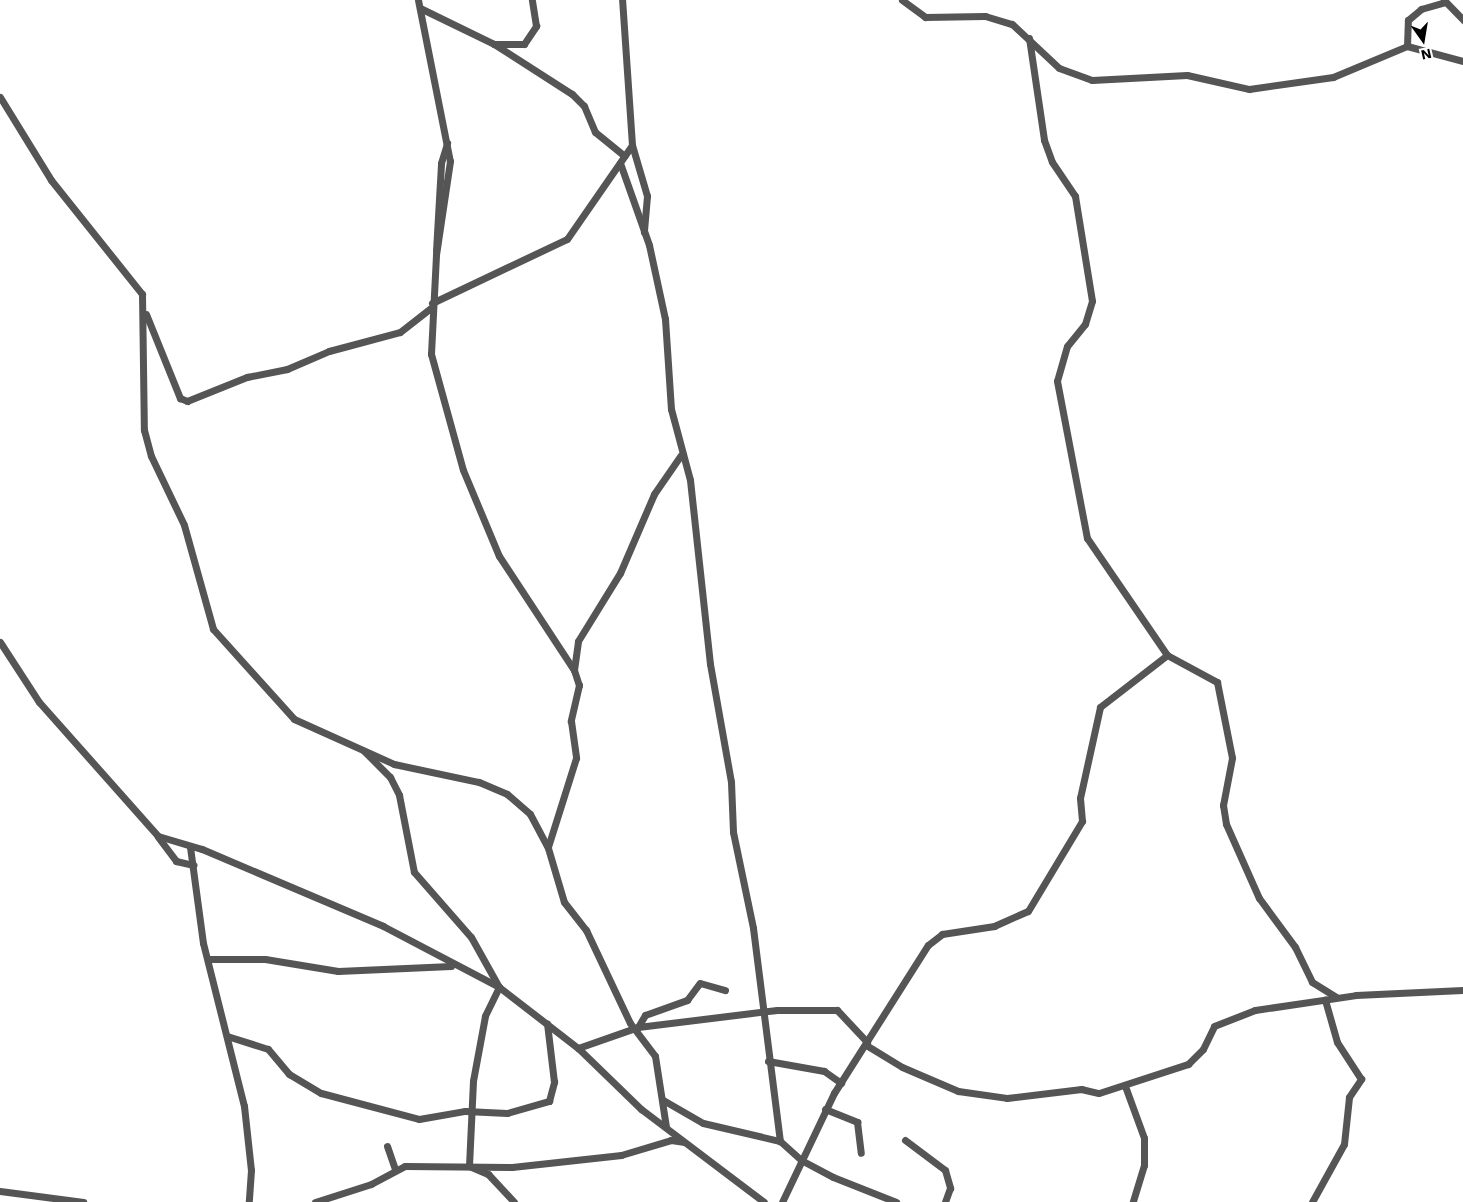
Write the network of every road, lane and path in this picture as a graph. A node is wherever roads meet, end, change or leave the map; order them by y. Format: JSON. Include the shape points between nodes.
{"nodes":[{"id":1,"x":418,"y":0,"type":"edge"},
{"id":2,"x":532,"y":0,"type":"edge"},
{"id":3,"x":622,"y":0,"type":"edge"},
{"id":4,"x":902,"y":0,"type":"edge"},
{"id":5,"x":1445,"y":1,"type":"edge"},
{"id":6,"x":420,"y":8,"type":"junction"},
{"id":7,"x":1463,"y":20,"type":"edge"},
{"id":8,"x":1029,"y":38,"type":"junction"},
{"id":9,"x":494,"y":44,"type":"junction"},
{"id":10,"x":1407,"y":46,"type":"junction"},
{"id":11,"x":1463,"y":61,"type":"edge"},
{"id":12,"x":0,"y":97,"type":"edge"},
{"id":13,"x":632,"y":145,"type":"junction"},
{"id":14,"x":625,"y":156,"type":"junction"},
{"id":15,"x":620,"y":163,"type":"junction"},
{"id":16,"x":644,"y":232,"type":"junction"},
{"id":17,"x":432,"y":305,"type":"junction"},
{"id":18,"x":146,"y":314,"type":"junction"},
{"id":19,"x":681,"y":455,"type":"junction"},
{"id":20,"x":0,"y":642,"type":"edge"},
{"id":21,"x":1167,"y":655,"type":"junction"},
{"id":22,"x":574,"y":670,"type":"junction"},
{"id":23,"x":364,"y":751,"type":"junction"},
{"id":24,"x":158,"y":836,"type":"junction"},
{"id":25,"x":190,"y":847,"type":"junction"},
{"id":26,"x":548,"y":848,"type":"junction"},
{"id":27,"x":194,"y":865,"type":"junction"},
{"id":28,"x":208,"y":959,"type":"junction"},
{"id":29,"x":453,"y":966,"type":"junction"},
{"id":30,"x":499,"y":987,"type":"junction"},
{"id":31,"x":725,"y":990,"type":"dead end"},
{"id":32,"x":1463,"y":990,"type":"edge"},
{"id":33,"x":1336,"y":997,"type":"junction"},
{"id":34,"x":1325,"y":1000,"type":"junction"},
{"id":35,"x":763,"y":1012,"type":"junction"},
{"id":36,"x":547,"y":1023,"type":"junction"},
{"id":37,"x":636,"y":1028,"type":"junction"},
{"id":38,"x":227,"y":1036,"type":"junction"},
{"id":39,"x":867,"y":1044,"type":"junction"},
{"id":40,"x":578,"y":1048,"type":"junction"},
{"id":41,"x":768,"y":1061,"type":"junction"},
{"id":42,"x":841,"y":1083,"type":"junction"},
{"id":43,"x":1125,"y":1086,"type":"junction"},
{"id":44,"x":663,"y":1100,"type":"junction"},
{"id":45,"x":825,"y":1109,"type":"junction"},
{"id":46,"x":470,"y":1112,"type":"junction"},
{"id":47,"x":666,"y":1127,"type":"junction"},
{"id":48,"x":905,"y":1140,"type":"dead end"},
{"id":49,"x":780,"y":1141,"type":"junction"},
{"id":50,"x":683,"y":1142,"type":"junction"},
{"id":51,"x":387,"y":1146,"type":"dead end"},
{"id":52,"x":861,"y":1154,"type":"dead end"},
{"id":53,"x":801,"y":1160,"type":"junction"},
{"id":54,"x":469,"y":1166,"type":"junction"},
{"id":55,"x":394,"y":1169,"type":"junction"},
{"id":56,"x":0,"y":1191,"type":"edge"},
{"id":57,"x":83,"y":1202,"type":"edge"},
{"id":58,"x":249,"y":1202,"type":"edge"},
{"id":59,"x":315,"y":1202,"type":"edge"},
{"id":60,"x":514,"y":1202,"type":"edge"},
{"id":61,"x":764,"y":1202,"type":"edge"},
{"id":62,"x":782,"y":1202,"type":"edge"},
{"id":63,"x":896,"y":1202,"type":"edge"},
{"id":64,"x":945,"y":1202,"type":"edge"},
{"id":65,"x":1133,"y":1202,"type":"edge"},
{"id":66,"x":1312,"y":1202,"type":"edge"}],
"edges":[{"from":1,"to":6,"type":"street"},
{"from":2,"to":9,"type":"street","via":[[536,26],[524,44]]},
{"from":3,"to":13,"type":"street"},
{"from":4,"to":8,"type":"street","via":[[924,16],[997,18]]},
{"from":5,"to":7,"type":"street"},
{"from":5,"to":10,"type":"street","via":[[1421,9],[1408,20]]},
{"from":6,"to":9,"type":"street"},
{"from":6,"to":17,"type":"street","via":[[430,76],[448,140],[451,168],[436,255]]},
{"from":8,"to":10,"type":"street","via":[[1059,68],[1076,77],[1092,80],[1187,75],[1241,89],[1334,78]]},
{"from":8,"to":21,"type":"street","via":[[1044,140],[1052,162],[1075,196],[1092,301],[1085,324],[1066,346],[1057,381],[1086,532],[1092,548],[1109,565]]},
{"from":9,"to":14,"type":"street","via":[[580,101],[589,123]]},
{"from":10,"to":11,"type":"street"},
{"from":12,"to":18,"type":"street","via":[[51,180],[133,278]]},
{"from":13,"to":14,"type":"street"},
{"from":13,"to":16,"type":"street","via":[[647,196]]},
{"from":14,"to":15,"type":"street"},
{"from":15,"to":16,"type":"street"},
{"from":15,"to":17,"type":"street","via":[[600,187],[568,239]]},
{"from":16,"to":19,"type":"street","via":[[665,319],[669,390]]},
{"from":17,"to":18,"type":"street","via":[[400,332],[329,351],[287,369],[247,377],[187,401],[180,398]]},
{"from":17,"to":22,"type":"street","via":[[428,344],[466,478],[501,561]]},
{"from":18,"to":23,"type":"street","via":[[140,398],[144,430],[151,456],[184,525],[213,628],[287,714]]},
{"from":19,"to":22,"type":"street","via":[[654,494],[620,572],[578,641]]},
{"from":19,"to":35,"type":"street","via":[[690,480],[710,664]]},
{"from":20,"to":24,"type":"street","via":[[39,702]]},
{"from":21,"to":33,"type":"street","via":[[1217,682],[1232,758],[1223,805],[1226,824],[1259,898],[1295,947],[1312,982]]},
{"from":21,"to":39,"type":"street","via":[[1100,707],[1080,798],[1082,820],[1028,911],[994,926],[934,938]]},
{"from":22,"to":26,"type":"street","via":[[578,692],[571,721],[576,758]]},
{"from":23,"to":26,"type":"street","via":[[394,764],[456,774],[507,794],[530,814]]},
{"from":23,"to":30,"type":"street","via":[[390,777],[398,796],[414,872],[471,937]]},
{"from":24,"to":25,"type":"street"},
{"from":24,"to":27,"type":"street","via":[[173,858]]},
{"from":25,"to":27,"type":"street"},
{"from":25,"to":29,"type":"street","via":[[383,926]]},
{"from":26,"to":37,"type":"street","via":[[564,902],[586,930]]},
{"from":27,"to":28,"type":"street"},
{"from":28,"to":29,"type":"street","via":[[265,959],[338,971]]},
{"from":28,"to":38,"type":"street"},
{"from":29,"to":30,"type":"street"},
{"from":30,"to":36,"type":"street"},
{"from":30,"to":46,"type":"street","via":[[482,1028]]},
{"from":31,"to":37,"type":"street","via":[[700,983],[687,1000],[645,1016]]},
{"from":32,"to":33,"type":"street"},
{"from":33,"to":34,"type":"street"},
{"from":34,"to":43,"type":"street","via":[[1255,1010],[1218,1023],[1188,1064],[1155,1071]]},
{"from":34,"to":66,"type":"street","via":[[1337,1042],[1361,1079],[1349,1098],[1344,1144]]},
{"from":35,"to":37,"type":"street"},
{"from":35,"to":39,"type":"street","via":[[837,1010]]},
{"from":35,"to":41,"type":"street"},
{"from":36,"to":40,"type":"street"},
{"from":36,"to":46,"type":"street","via":[[552,1098],[541,1106],[507,1113]]},
{"from":37,"to":40,"type":"street"},
{"from":37,"to":44,"type":"street","via":[[655,1056]]},
{"from":38,"to":46,"type":"street","via":[[265,1047],[290,1074],[342,1101],[414,1119]]},
{"from":38,"to":58,"type":"street","via":[[244,1106],[251,1170]]},
{"from":39,"to":42,"type":"street"},
{"from":39,"to":43,"type":"street","via":[[902,1067],[958,1091],[1007,1098],[1081,1089],[1099,1092]]},
{"from":40,"to":47,"type":"street"},
{"from":41,"to":42,"type":"street","via":[[824,1071]]},
{"from":41,"to":49,"type":"street"},
{"from":42,"to":45,"type":"street"},
{"from":43,"to":65,"type":"street","via":[[1144,1138],[1143,1172]]},
{"from":44,"to":47,"type":"street"},
{"from":44,"to":49,"type":"street","via":[[703,1123]]},
{"from":45,"to":52,"type":"street","via":[[857,1122]]},
{"from":45,"to":53,"type":"street"},
{"from":46,"to":54,"type":"street"},
{"from":47,"to":50,"type":"street"},
{"from":48,"to":64,"type":"street","via":[[945,1170],[950,1188]]},
{"from":49,"to":53,"type":"street"},
{"from":50,"to":54,"type":"street","via":[[672,1140],[606,1157]]},
{"from":50,"to":61,"type":"street"},
{"from":51,"to":55,"type":"street"},
{"from":53,"to":62,"type":"street"},
{"from":53,"to":63,"type":"street"},
{"from":54,"to":55,"type":"street"},
{"from":54,"to":60,"type":"street","via":[[488,1174]]},
{"from":55,"to":59,"type":"street","via":[[371,1184]]},
{"from":56,"to":57,"type":"street"}]}
